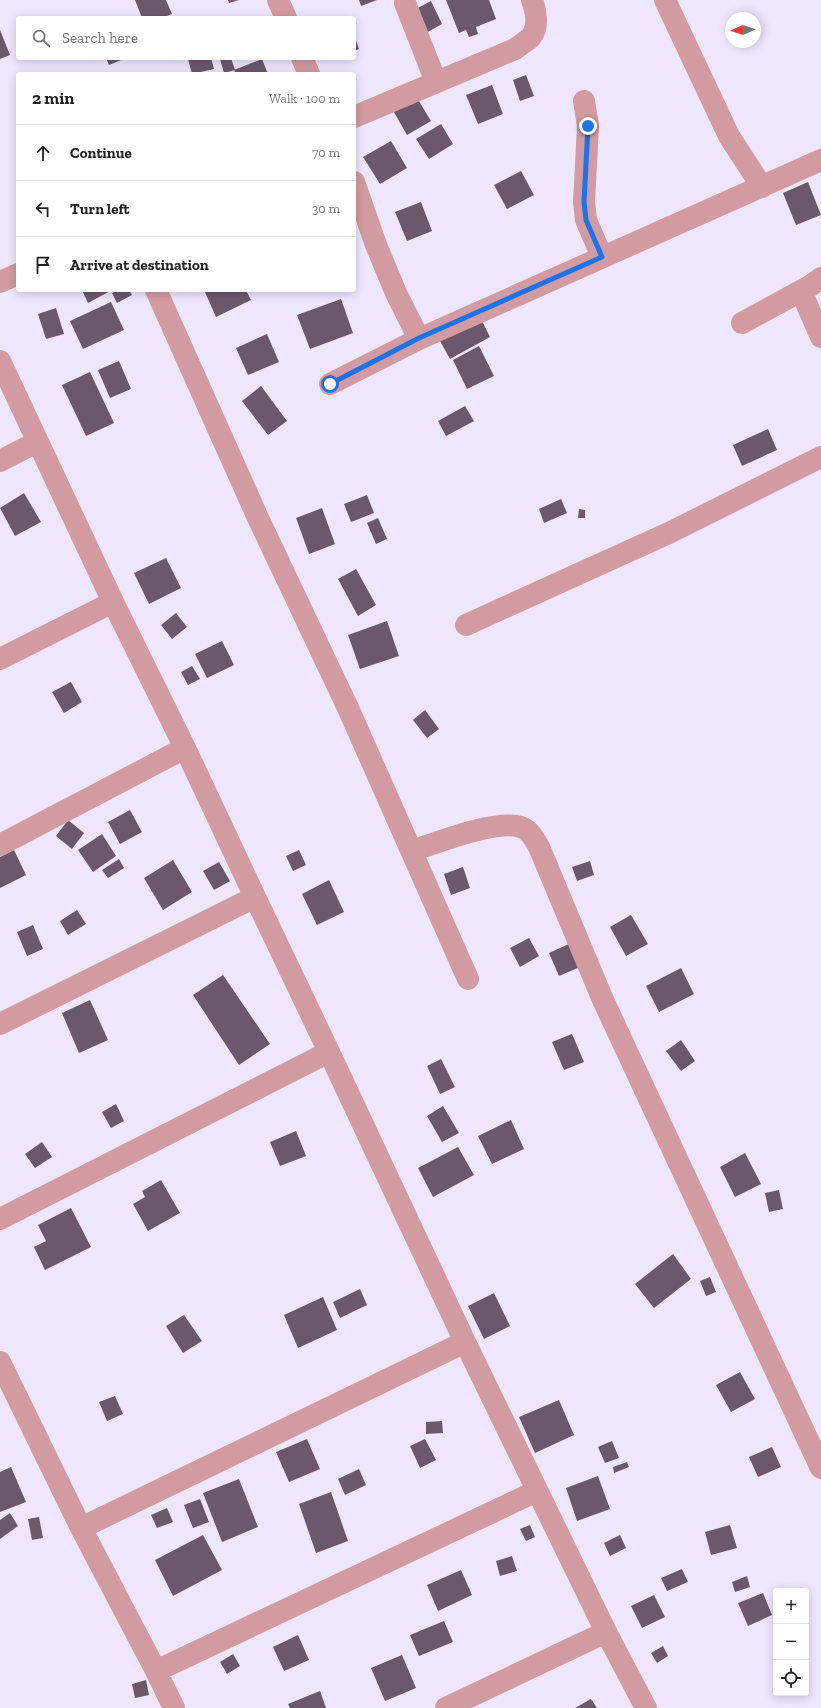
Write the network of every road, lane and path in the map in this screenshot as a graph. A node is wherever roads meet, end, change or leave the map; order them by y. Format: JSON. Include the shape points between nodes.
{"nodes":[{"id":1,"x":278,"y":0,"type":"edge"},
{"id":2,"x":532,"y":0,"type":"edge"},
{"id":3,"x":665,"y":0,"type":"edge"},
{"id":4,"x":405,"y":3,"type":"dead end"},
{"id":5,"x":285,"y":16,"type":"edge"},
{"id":6,"x":303,"y":60,"type":"edge"},
{"id":7,"x":308,"y":72,"type":"edge"},
{"id":8,"x":436,"y":82,"type":"junction"},
{"id":9,"x":584,"y":101,"type":"dead end"},
{"id":10,"x":356,"y":116,"type":"edge"},
{"id":11,"x":821,"y":160,"type":"edge"},
{"id":12,"x":762,"y":187,"type":"junction"},
{"id":13,"x":356,"y":188,"type":"edge"},
{"id":14,"x":602,"y":257,"type":"junction"},
{"id":15,"x":16,"y":275,"type":"edge"},
{"id":16,"x":821,"y":278,"type":"edge"},
{"id":17,"x":0,"y":282,"type":"edge"},
{"id":18,"x":801,"y":291,"type":"junction"},
{"id":19,"x":157,"y":292,"type":"edge"},
{"id":20,"x":742,"y":323,"type":"dead end"},
{"id":21,"x":821,"y":337,"type":"edge"},
{"id":22,"x":419,"y":338,"type":"junction"},
{"id":23,"x":0,"y":361,"type":"edge"},
{"id":24,"x":330,"y":384,"type":"dead end"},
{"id":25,"x":37,"y":442,"type":"junction"},
{"id":26,"x":821,"y":457,"type":"edge"},
{"id":27,"x":0,"y":460,"type":"edge"},
{"id":28,"x":113,"y":602,"type":"junction"},
{"id":29,"x":466,"y":625,"type":"dead end"},
{"id":30,"x":0,"y":658,"type":"edge"},
{"id":31,"x":185,"y":748,"type":"junction"},
{"id":32,"x":0,"y":845,"type":"edge"},
{"id":33,"x":412,"y":851,"type":"junction"},
{"id":34,"x":255,"y":897,"type":"junction"},
{"id":35,"x":468,"y":979,"type":"dead end"},
{"id":36,"x":0,"y":1024,"type":"edge"},
{"id":37,"x":330,"y":1052,"type":"junction"},
{"id":38,"x":0,"y":1220,"type":"edge"},
{"id":39,"x":464,"y":1342,"type":"junction"},
{"id":40,"x":0,"y":1362,"type":"edge"},
{"id":41,"x":821,"y":1468,"type":"edge"},
{"id":42,"x":537,"y":1491,"type":"junction"},
{"id":43,"x":81,"y":1528,"type":"junction"},
{"id":44,"x":606,"y":1632,"type":"junction"},
{"id":45,"x":156,"y":1671,"type":"junction"},
{"id":46,"x":174,"y":1708,"type":"edge"},
{"id":47,"x":446,"y":1708,"type":"edge"},
{"id":48,"x":646,"y":1708,"type":"edge"}],
"edges":[{"from":1,"to":5,"type":"street"},
{"from":2,"to":8,"type":"street","via":[[536,10],[536,24],[531,36],[515,49]]},
{"from":3,"to":12,"type":"street","via":[[729,136]]},
{"from":4,"to":8,"type":"street"},
{"from":6,"to":7,"type":"street"},
{"from":8,"to":10,"type":"street"},
{"from":9,"to":14,"type":"street","via":[[588,126],[584,202],[586,220]]},
{"from":11,"to":12,"type":"street"},
{"from":12,"to":14,"type":"street"},
{"from":13,"to":22,"type":"street","via":[[396,293]]},
{"from":14,"to":22,"type":"street"},
{"from":15,"to":17,"type":"street"},
{"from":16,"to":18,"type":"street"},
{"from":18,"to":20,"type":"street"},
{"from":18,"to":21,"type":"street"},
{"from":19,"to":33,"type":"street"},
{"from":22,"to":24,"type":"street"},
{"from":23,"to":25,"type":"street"},
{"from":25,"to":27,"type":"street"},
{"from":25,"to":28,"type":"street"},
{"from":26,"to":29,"type":"street","via":[[671,532]]},
{"from":28,"to":30,"type":"street"},
{"from":28,"to":31,"type":"street"},
{"from":31,"to":32,"type":"street"},
{"from":31,"to":34,"type":"street"},
{"from":33,"to":35,"type":"street"},
{"from":33,"to":41,"type":"street","via":[[493,827],[520,827],[532,834],[603,1000]]},
{"from":34,"to":36,"type":"street"},
{"from":34,"to":37,"type":"street"},
{"from":37,"to":38,"type":"street"},
{"from":37,"to":39,"type":"street"},
{"from":39,"to":42,"type":"street"},
{"from":39,"to":43,"type":"street"},
{"from":40,"to":43,"type":"street"},
{"from":42,"to":44,"type":"street"},
{"from":42,"to":45,"type":"street"},
{"from":43,"to":45,"type":"street"},
{"from":44,"to":47,"type":"street"},
{"from":44,"to":48,"type":"street"},
{"from":45,"to":46,"type":"street"}]}
